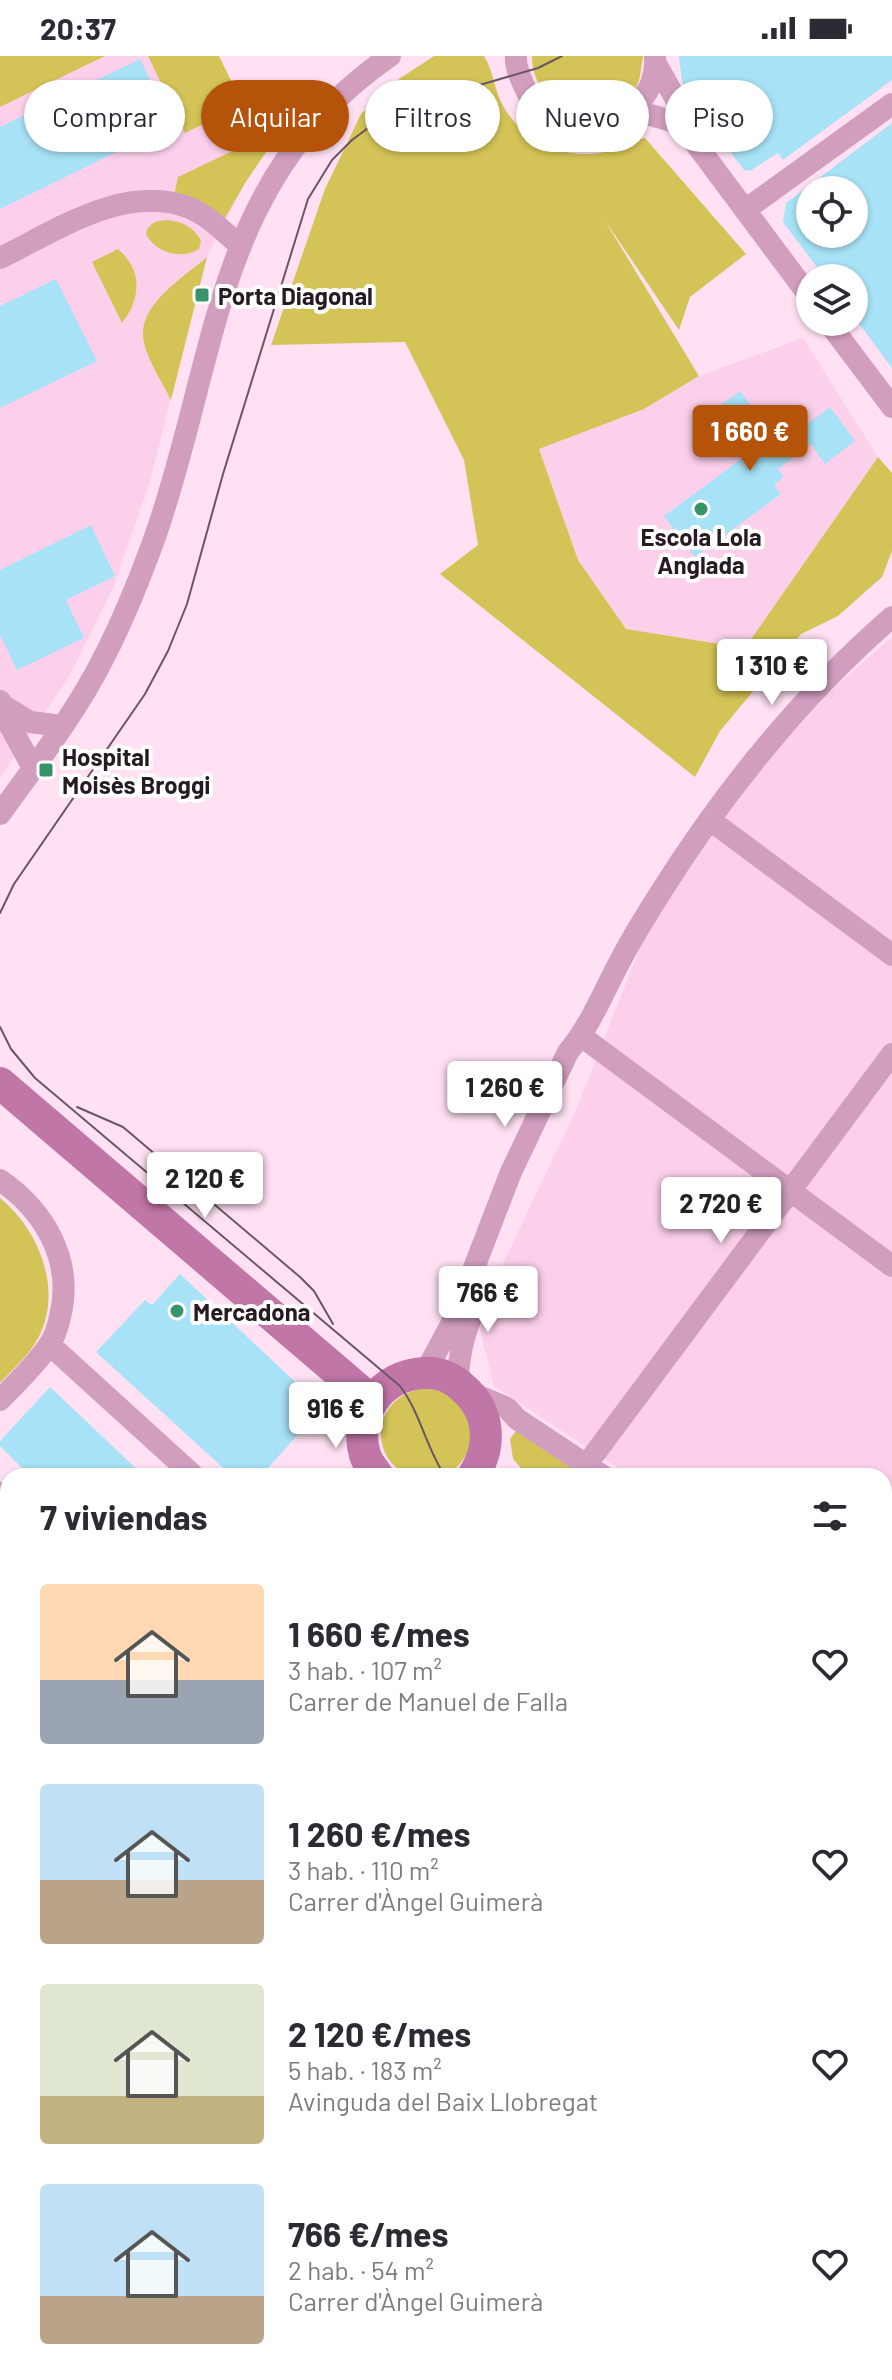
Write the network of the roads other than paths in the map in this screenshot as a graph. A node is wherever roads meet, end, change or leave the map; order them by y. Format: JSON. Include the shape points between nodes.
{"nodes":[{"id":1,"x":390,"y":56,"type":"edge"},
{"id":2,"x":514,"y":58,"type":"edge"},
{"id":3,"x":655,"y":60,"type":"edge"},
{"id":4,"x":522,"y":80,"type":"edge"},
{"id":5,"x":666,"y":80,"type":"edge"},
{"id":6,"x":649,"y":89,"type":"edge"},
{"id":7,"x":892,"y":104,"type":"edge"},
{"id":8,"x":702,"y":152,"type":"edge"},
{"id":9,"x":745,"y":210,"type":"junction"},
{"id":10,"x":239,"y":245,"type":"junction"},
{"id":11,"x":0,"y":258,"type":"edge"},
{"id":12,"x":796,"y":278,"type":"edge"},
{"id":13,"x":839,"y":336,"type":"edge"},
{"id":14,"x":892,"y":407,"type":"edge"},
{"id":15,"x":892,"y":609,"type":"edge"},
{"id":16,"x":887,"y":630,"type":"edge"},
{"id":17,"x":1,"y":703,"type":"edge"},
{"id":18,"x":63,"y":726,"type":"junction"},
{"id":19,"x":33,"y":768,"type":"junction"},
{"id":20,"x":0,"y":814,"type":"edge"},
{"id":21,"x":710,"y":820,"type":"junction"},
{"id":22,"x":892,"y":955,"type":"edge"},
{"id":23,"x":581,"y":1036,"type":"junction"},
{"id":24,"x":892,"y":1054,"type":"edge"},
{"id":25,"x":0,"y":1083,"type":"edge"},
{"id":26,"x":0,"y":1180,"type":"edge"},
{"id":27,"x":790,"y":1191,"type":"junction"},
{"id":28,"x":892,"y":1266,"type":"edge"},
{"id":29,"x":50,"y":1345,"type":"junction"},
{"id":30,"x":425,"y":1373,"type":"junction"},
{"id":31,"x":462,"y":1387,"type":"junction"},
{"id":32,"x":0,"y":1400,"type":"edge"},
{"id":33,"x":372,"y":1401,"type":"junction"},
{"id":34,"x":497,"y":1428,"type":"junction"},
{"id":35,"x":361,"y":1433,"type":"junction"},
{"id":36,"x":185,"y":1468,"type":"edge"},
{"id":37,"x":355,"y":1468,"type":"edge"},
{"id":38,"x":373,"y":1468,"type":"edge"},
{"id":39,"x":477,"y":1468,"type":"edge"},
{"id":40,"x":496,"y":1468,"type":"edge"},
{"id":41,"x":590,"y":1468,"type":"edge"},
{"id":42,"x":596,"y":1468,"type":"edge"}],
"edges":[{"from":1,"to":10,"type":"street","via":[[355,84],[292,151],[264,191]]},
{"from":2,"to":4,"type":"street"},
{"from":3,"to":5,"type":"street"},
{"from":3,"to":6,"type":"street"},
{"from":7,"to":9,"type":"street"},
{"from":8,"to":9,"type":"street"},
{"from":9,"to":12,"type":"street"},
{"from":10,"to":11,"type":"street","via":[[192,209],[146,201],[101,209]]},
{"from":10,"to":18,"type":"street","via":[[156,534],[126,612]]},
{"from":13,"to":14,"type":"street"},
{"from":15,"to":16,"type":"street"},
{"from":16,"to":21,"type":"street","via":[[792,718]]},
{"from":17,"to":18,"type":"street","via":[[30,722]]},
{"from":17,"to":19,"type":"street"},
{"from":18,"to":19,"type":"street"},
{"from":19,"to":20,"type":"street"},
{"from":21,"to":22,"type":"street"},
{"from":21,"to":23,"type":"street","via":[[659,895]]},
{"from":23,"to":27,"type":"street"},
{"from":23,"to":30,"type":"street","via":[[527,1135],[455,1317]]},
{"from":23,"to":31,"type":"street","via":[[462,1339]]},
{"from":24,"to":27,"type":"street"},
{"from":25,"to":33,"type":"street"},
{"from":26,"to":29,"type":"street","via":[[33,1208],[58,1252],[65,1296]]},
{"from":27,"to":28,"type":"street"},
{"from":27,"to":42,"type":"street"},
{"from":29,"to":32,"type":"street"},
{"from":29,"to":36,"type":"street"},
{"from":30,"to":31,"type":"street","via":[[446,1376]]},
{"from":30,"to":33,"type":"street","via":[[396,1381]]},
{"from":31,"to":34,"type":"street"},
{"from":33,"to":35,"type":"street"},
{"from":34,"to":39,"type":"street"},
{"from":34,"to":40,"type":"street"},
{"from":34,"to":41,"type":"street"},
{"from":35,"to":37,"type":"street"},
{"from":35,"to":38,"type":"street"}]}
